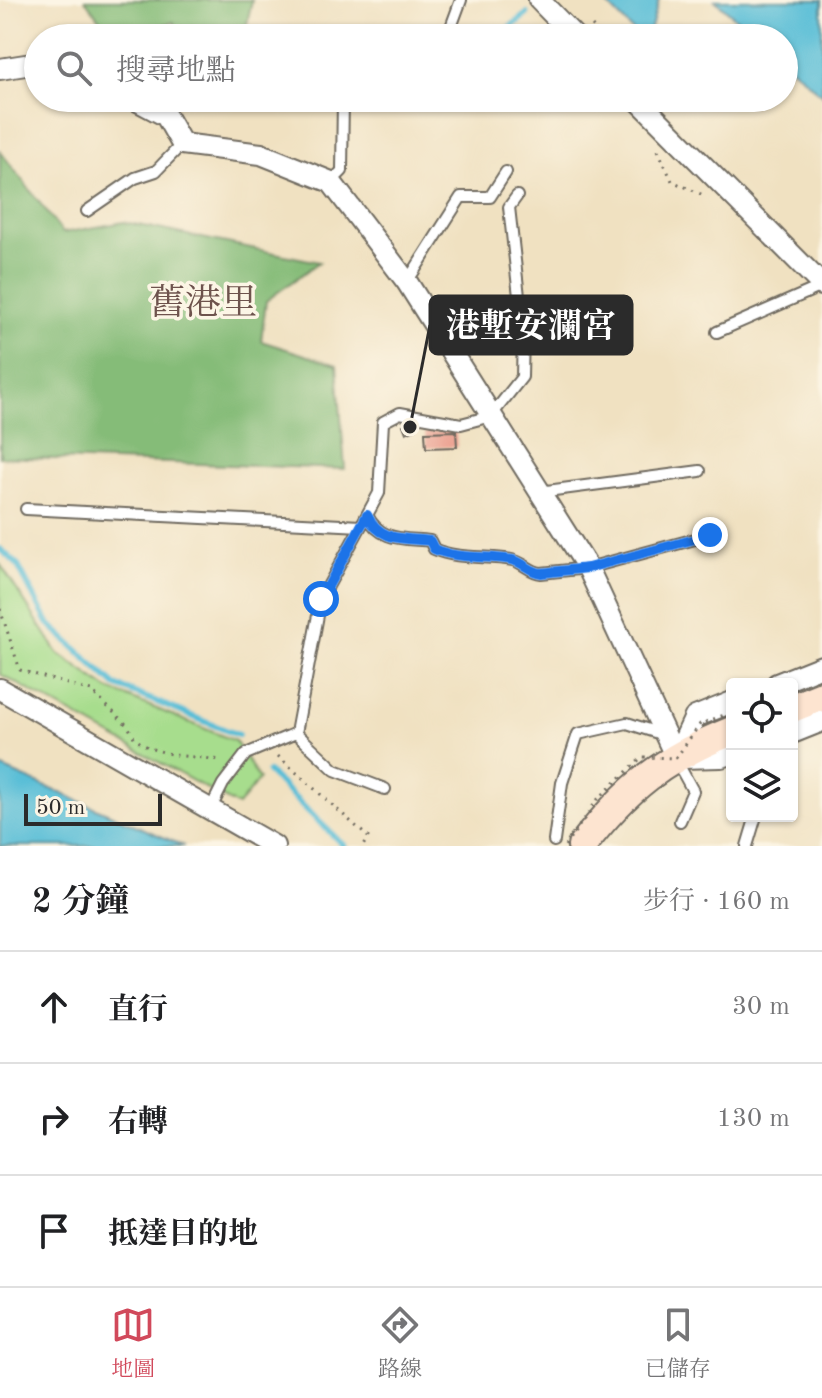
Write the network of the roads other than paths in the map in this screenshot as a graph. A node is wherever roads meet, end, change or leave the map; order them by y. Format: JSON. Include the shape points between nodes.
{"nodes":[{"id":1,"x":461,"y":0,"type":"edge"},
{"id":2,"x":539,"y":0,"type":"edge"},
{"id":3,"x":452,"y":24,"type":"edge"},
{"id":4,"x":562,"y":24,"type":"edge"},
{"id":5,"x":24,"y":65,"type":"edge"},
{"id":6,"x":0,"y":69,"type":"edge"},
{"id":7,"x":158,"y":112,"type":"edge"},
{"id":8,"x":343,"y":112,"type":"edge"},
{"id":9,"x":650,"y":112,"type":"edge"},
{"id":10,"x":182,"y":144,"type":"junction"},
{"id":11,"x":506,"y":172,"type":"dead end"},
{"id":12,"x":331,"y":182,"type":"junction"},
{"id":13,"x":517,"y":196,"type":"dead end"},
{"id":14,"x":87,"y":211,"type":"dead end"},
{"id":15,"x":407,"y":282,"type":"junction"},
{"id":16,"x":822,"y":285,"type":"edge"},
{"id":17,"x":717,"y":332,"type":"dead end"},
{"id":18,"x":491,"y":416,"type":"junction"},
{"id":19,"x":700,"y":471,"type":"dead end"},
{"id":20,"x":539,"y":492,"type":"junction"},
{"id":21,"x":26,"y":509,"type":"dead end"},
{"id":22,"x":364,"y":521,"type":"junction"},
{"id":23,"x":710,"y":535,"type":"dead end"},
{"id":24,"x":588,"y":568,"type":"junction"},
{"id":25,"x":822,"y":666,"type":"edge"},
{"id":26,"x":792,"y":678,"type":"edge"},
{"id":27,"x":0,"y":689,"type":"edge"},
{"id":28,"x":822,"y":696,"type":"edge"},
{"id":29,"x":726,"y":704,"type":"edge"},
{"id":30,"x":798,"y":706,"type":"edge"},
{"id":31,"x":822,"y":721,"type":"edge"},
{"id":32,"x":798,"y":731,"type":"edge"},
{"id":33,"x":296,"y":733,"type":"junction"},
{"id":34,"x":726,"y":733,"type":"edge"},
{"id":35,"x":666,"y":755,"type":"junction"},
{"id":36,"x":726,"y":756,"type":"edge"},
{"id":37,"x":385,"y":789,"type":"dead end"},
{"id":38,"x":210,"y":810,"type":"junction"},
{"id":39,"x":680,"y":821,"type":"dead end"},
{"id":40,"x":754,"y":822,"type":"edge"},
{"id":41,"x":568,"y":844,"type":"edge"},
{"id":42,"x":274,"y":846,"type":"edge"},
{"id":43,"x":747,"y":846,"type":"edge"}],
"edges":[{"from":1,"to":3,"type":"lane"},
{"from":2,"to":4,"type":"street"},
{"from":5,"to":6,"type":"street"},
{"from":7,"to":10,"type":"street"},
{"from":8,"to":12,"type":"lane","via":[[342,171]]},
{"from":9,"to":16,"type":"street"},
{"from":10,"to":12,"type":"street","via":[[261,154]]},
{"from":10,"to":14,"type":"lane","via":[[156,171],[135,178]]},
{"from":11,"to":15,"type":"lane","via":[[490,197],[461,197]]},
{"from":12,"to":15,"type":"street"},
{"from":13,"to":18,"type":"lane","via":[[509,207],[523,332],[522,377]]},
{"from":15,"to":18,"type":"street"},
{"from":16,"to":17,"type":"lane"},
{"from":18,"to":20,"type":"street"},
{"from":18,"to":22,"type":"lane","via":[[461,424],[400,413],[383,422],[379,493]]},
{"from":19,"to":20,"type":"lane"},
{"from":20,"to":24,"type":"street"},
{"from":21,"to":22,"type":"lane"},
{"from":22,"to":24,"type":"lane","via":[[382,535],[430,541],[434,549],[449,554],[511,560],[534,572]]},
{"from":22,"to":33,"type":"lane","via":[[321,599]]},
{"from":23,"to":24,"type":"lane"},
{"from":24,"to":35,"type":"street"},
{"from":25,"to":26,"type":"street"},
{"from":27,"to":38,"type":"street"},
{"from":28,"to":30,"type":"main road"},
{"from":29,"to":35,"type":"street","via":[[695,717]]},
{"from":31,"to":32,"type":"street"},
{"from":33,"to":37,"type":"lane","via":[[335,770]]},
{"from":33,"to":38,"type":"lane","via":[[246,754]]},
{"from":34,"to":35,"type":"main road"},
{"from":35,"to":36,"type":"street"},
{"from":35,"to":39,"type":"lane","via":[[693,791]]},
{"from":35,"to":41,"type":"main road","via":[[603,819]]},
{"from":35,"to":41,"type":"lane","via":[[627,723],[578,734],[562,783]]},
{"from":38,"to":42,"type":"street"},
{"from":40,"to":43,"type":"lane"}]}
